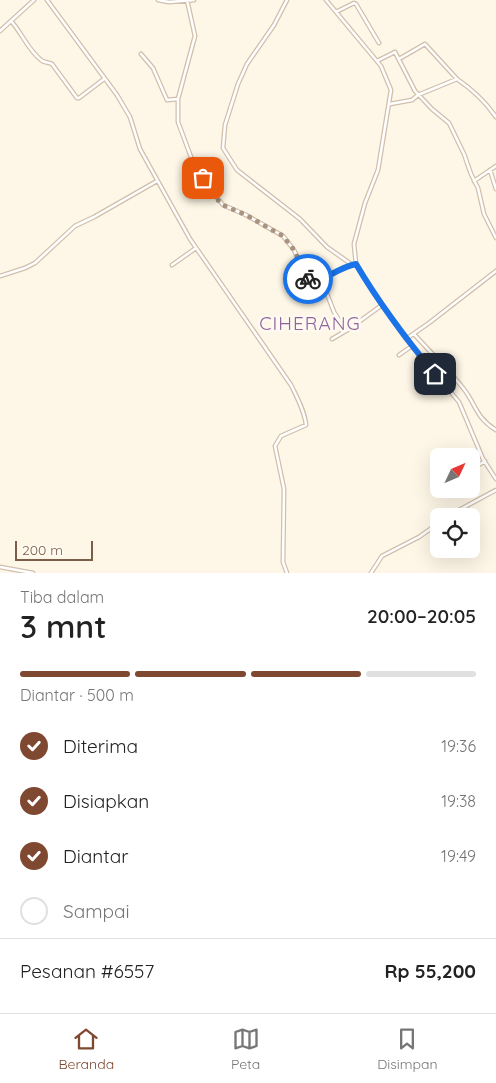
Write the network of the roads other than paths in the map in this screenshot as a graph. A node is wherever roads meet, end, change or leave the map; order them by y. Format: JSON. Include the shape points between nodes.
{"nodes":[{"id":1,"x":34,"y":0,"type":"edge"},
{"id":2,"x":47,"y":0,"type":"edge"},
{"id":3,"x":158,"y":0,"type":"edge"},
{"id":4,"x":194,"y":0,"type":"edge"},
{"id":5,"x":287,"y":0,"type":"edge"},
{"id":6,"x":326,"y":0,"type":"edge"},
{"id":7,"x":187,"y":1,"type":"edge"},
{"id":8,"x":336,"y":12,"type":"junction"},
{"id":9,"x":11,"y":21,"type":"junction"},
{"id":10,"x":0,"y":31,"type":"edge"},
{"id":11,"x":379,"y":43,"type":"dead end"},
{"id":12,"x":141,"y":54,"type":"dead end"},
{"id":13,"x":399,"y":59,"type":"junction"},
{"id":14,"x":377,"y":61,"type":"junction"},
{"id":15,"x":104,"y":79,"type":"junction"},
{"id":16,"x":457,"y":79,"type":"junction"},
{"id":17,"x":418,"y":95,"type":"junction"},
{"id":18,"x":178,"y":99,"type":"junction"},
{"id":19,"x":390,"y":104,"type":"junction"},
{"id":20,"x":496,"y":118,"type":"edge"},
{"id":21,"x":496,"y":166,"type":"edge"},
{"id":22,"x":490,"y":170,"type":"junction"},
{"id":23,"x":157,"y":181,"type":"junction"},
{"id":24,"x":474,"y":181,"type":"junction"},
{"id":25,"x":496,"y":189,"type":"edge"},
{"id":26,"x":496,"y":238,"type":"edge"},
{"id":27,"x":196,"y":248,"type":"junction"},
{"id":28,"x":172,"y":264,"type":"dead end"},
{"id":29,"x":356,"y":264,"type":"junction"},
{"id":30,"x":352,"y":265,"type":"junction"},
{"id":31,"x":496,"y":271,"type":"edge"},
{"id":32,"x":0,"y":276,"type":"edge"},
{"id":33,"x":322,"y":281,"type":"junction"},
{"id":34,"x":382,"y":305,"type":"junction"},
{"id":35,"x":346,"y":331,"type":"junction"},
{"id":36,"x":414,"y":334,"type":"junction"},
{"id":37,"x":332,"y":339,"type":"dead end"},
{"id":38,"x":406,"y":339,"type":"junction"},
{"id":39,"x":412,"y":346,"type":"junction"},
{"id":40,"x":399,"y":355,"type":"dead end"},
{"id":41,"x":496,"y":430,"type":"edge"},
{"id":42,"x":485,"y":461,"type":"junction"},
{"id":43,"x":480,"y":464,"type":"edge"},
{"id":44,"x":496,"y":479,"type":"edge"},
{"id":45,"x":496,"y":490,"type":"edge"},
{"id":46,"x":462,"y":508,"type":"edge"},
{"id":47,"x":430,"y":529,"type":"edge"},
{"id":48,"x":0,"y":567,"type":"edge"},
{"id":49,"x":32,"y":573,"type":"edge"},
{"id":50,"x":287,"y":573,"type":"edge"},
{"id":51,"x":371,"y":573,"type":"edge"}],
"edges":[{"from":1,"to":9,"type":"street"},
{"from":2,"to":15,"type":"street"},
{"from":3,"to":7,"type":"street"},
{"from":4,"to":7,"type":"street"},
{"from":5,"to":30,"type":"street","via":[[238,84],[223,148],[237,170],[295,214],[327,247]]},
{"from":6,"to":8,"type":"street"},
{"from":7,"to":18,"type":"street","via":[[195,32]]},
{"from":8,"to":11,"type":"street","via":[[356,4]]},
{"from":8,"to":14,"type":"street"},
{"from":9,"to":10,"type":"street"},
{"from":9,"to":15,"type":"street","via":[[41,61],[52,64],[76,98]]},
{"from":12,"to":18,"type":"street","via":[[154,68],[167,100]]},
{"from":13,"to":14,"type":"street","via":[[395,52]]},
{"from":13,"to":16,"type":"street","via":[[424,44]]},
{"from":13,"to":17,"type":"street"},
{"from":14,"to":19,"type":"street","via":[[391,90]]},
{"from":15,"to":23,"type":"street","via":[[130,117],[140,149]]},
{"from":16,"to":17,"type":"street"},
{"from":16,"to":20,"type":"street","via":[[474,91]]},
{"from":17,"to":19,"type":"street","via":[[412,100]]},
{"from":17,"to":24,"type":"street","via":[[449,123]]},
{"from":18,"to":33,"type":"street","via":[[180,130],[217,199],[283,236],[294,250],[310,284]]},
{"from":19,"to":29,"type":"street","via":[[378,170],[355,238]]},
{"from":21,"to":22,"type":"street"},
{"from":22,"to":24,"type":"street"},
{"from":22,"to":25,"type":"street"},
{"from":23,"to":27,"type":"street"},
{"from":23,"to":32,"type":"street","via":[[75,226],[25,268]]},
{"from":24,"to":26,"type":"street","via":[[484,214]]},
{"from":27,"to":28,"type":"street"},
{"from":27,"to":50,"type":"street","via":[[291,385],[305,417],[304,428],[289,431],[275,446],[283,484],[283,562]]},
{"from":29,"to":30,"type":"street"},
{"from":29,"to":34,"type":"street"},
{"from":30,"to":33,"type":"street"},
{"from":31,"to":36,"type":"street"},
{"from":33,"to":35,"type":"street","via":[[334,312]]},
{"from":34,"to":35,"type":"street"},
{"from":34,"to":38,"type":"street"},
{"from":35,"to":37,"type":"street"},
{"from":36,"to":38,"type":"street"},
{"from":36,"to":41,"type":"street","via":[[465,389],[482,418]]},
{"from":38,"to":39,"type":"street"},
{"from":39,"to":40,"type":"street"},
{"from":39,"to":42,"type":"street","via":[[459,402]]},
{"from":42,"to":43,"type":"street"},
{"from":42,"to":44,"type":"street"},
{"from":45,"to":46,"type":"street"},
{"from":47,"to":51,"type":"street","via":[[382,556]]},
{"from":48,"to":49,"type":"street"}]}
